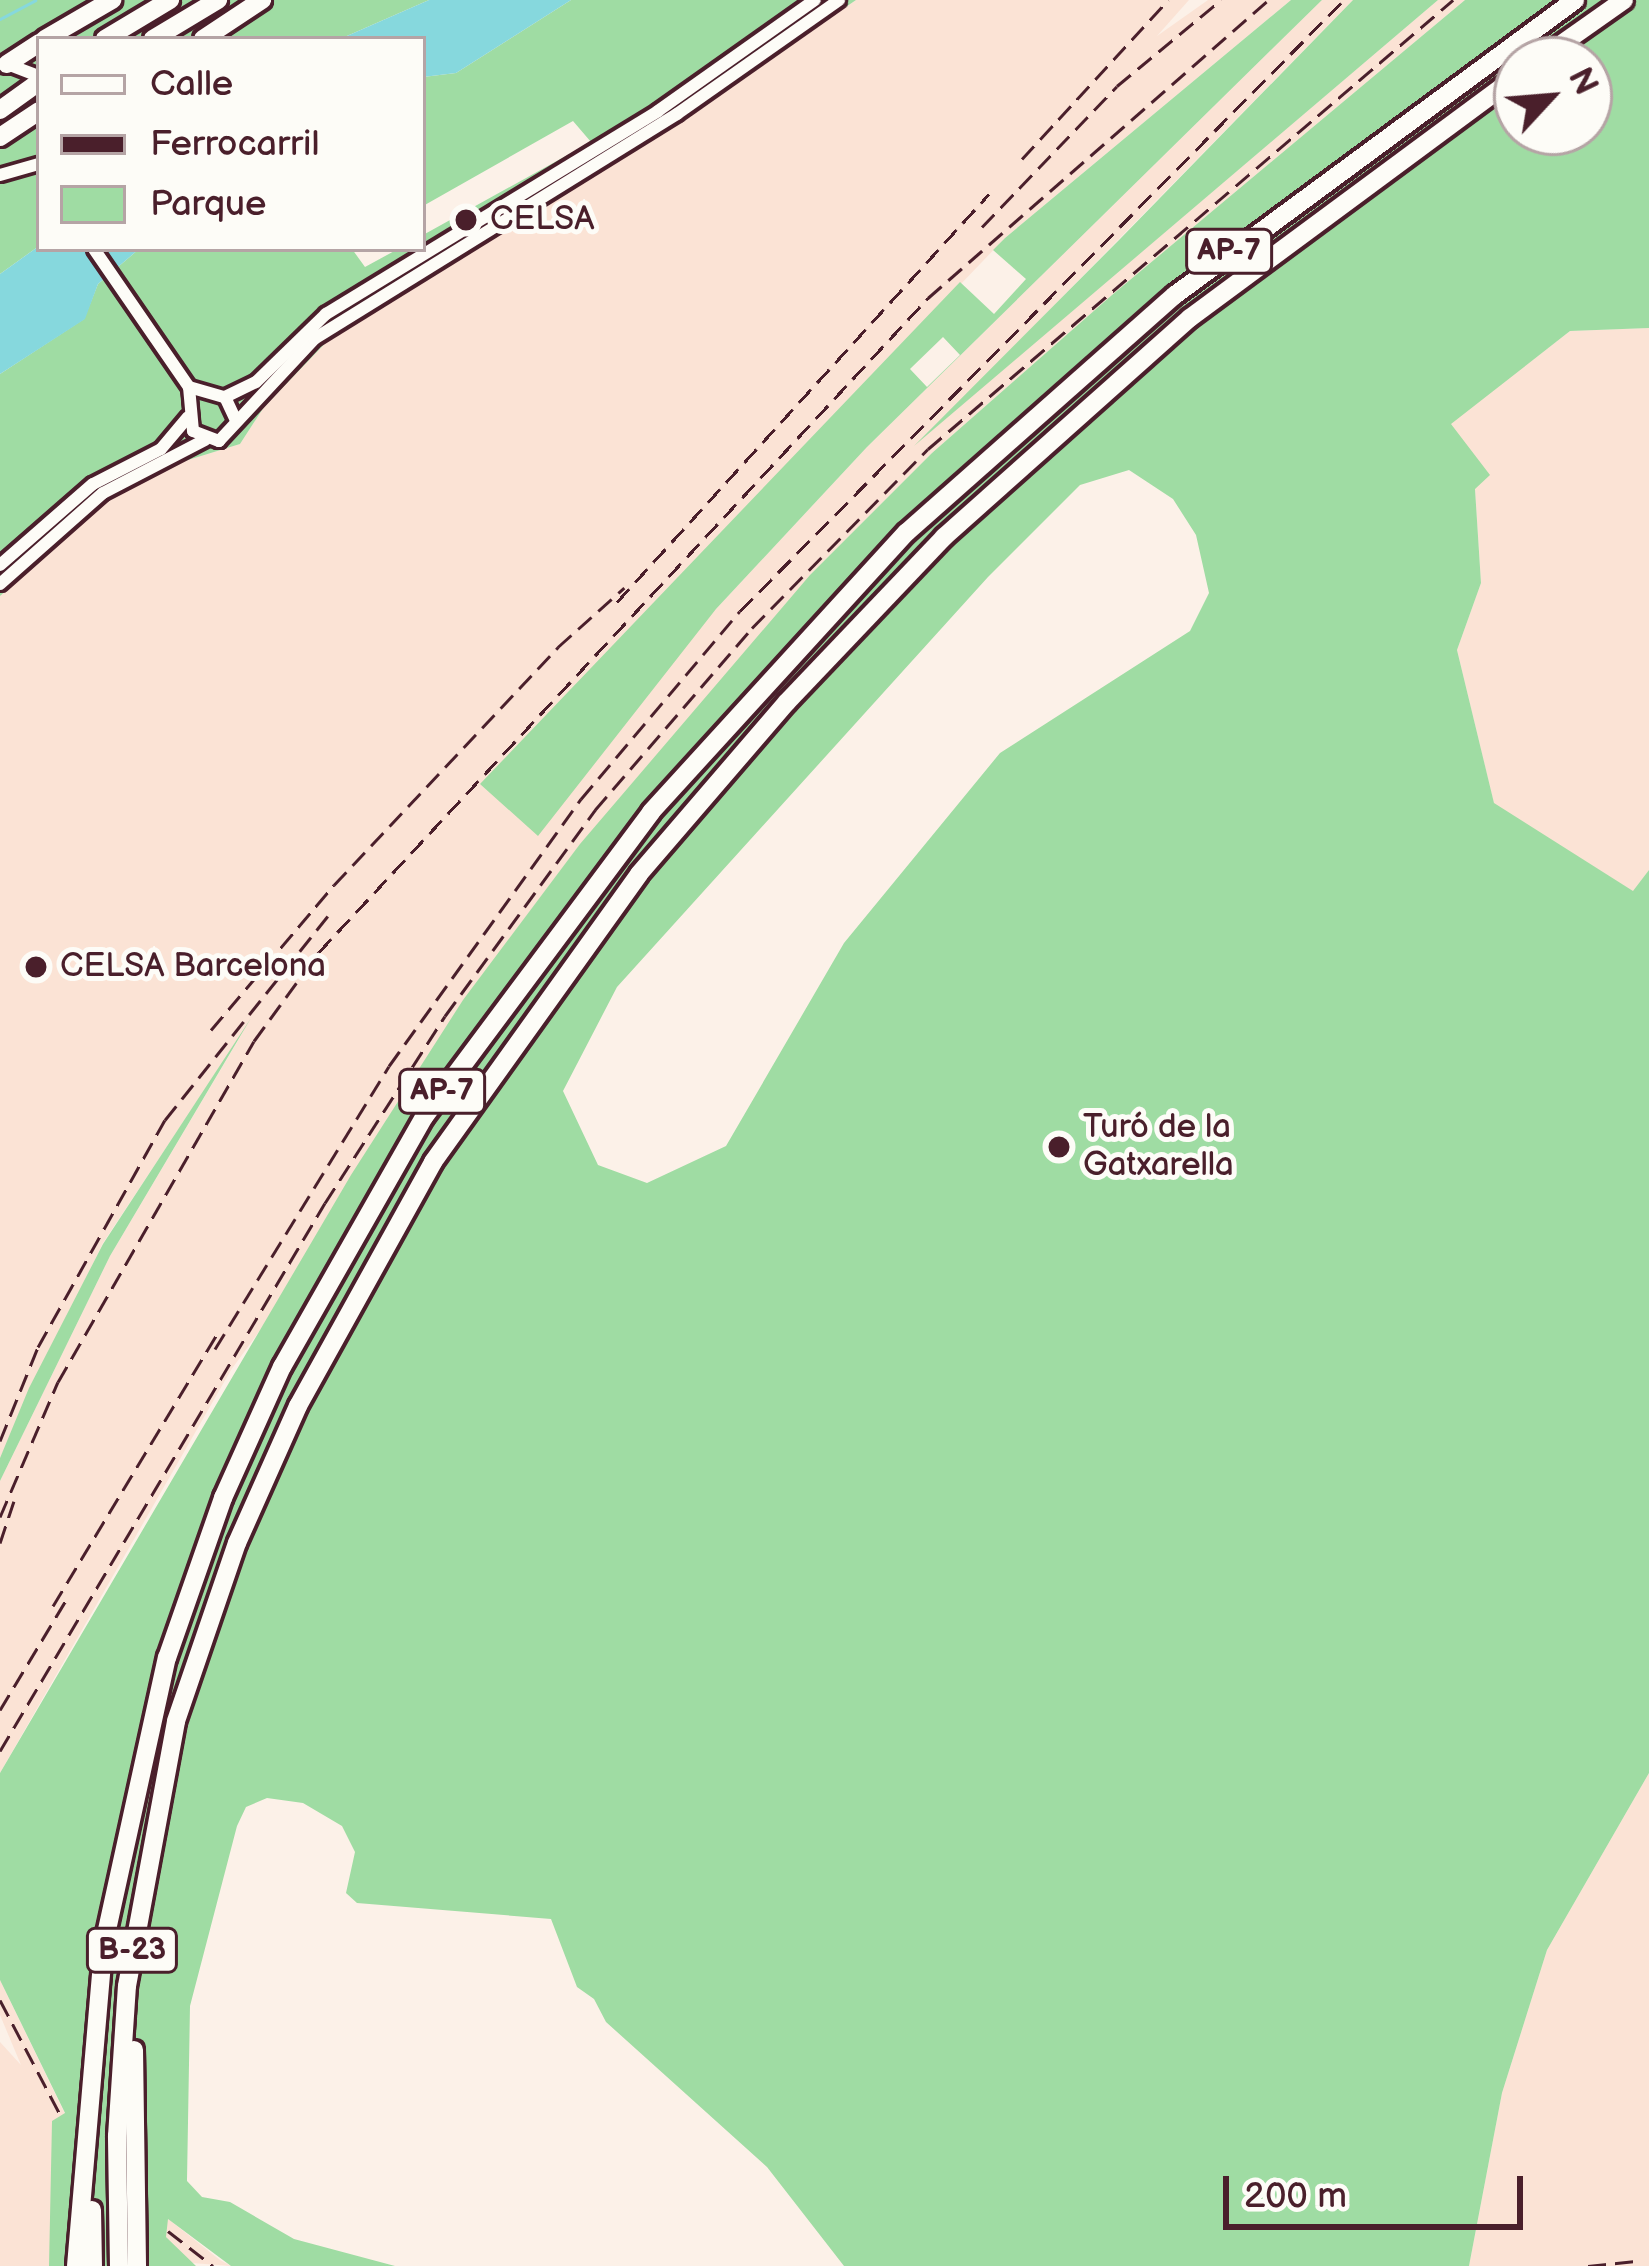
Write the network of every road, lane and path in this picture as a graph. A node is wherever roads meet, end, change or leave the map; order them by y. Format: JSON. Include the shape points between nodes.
{"nodes":[{"id":1,"x":112,"y":0,"type":"edge"},
{"id":2,"x":170,"y":0,"type":"edge"},
{"id":3,"x":218,"y":0,"type":"edge"},
{"id":4,"x":262,"y":0,"type":"edge"},
{"id":5,"x":815,"y":0,"type":"edge"},
{"id":6,"x":839,"y":0,"type":"edge"},
{"id":7,"x":1574,"y":0,"type":"edge"},
{"id":8,"x":1624,"y":0,"type":"edge"},
{"id":9,"x":51,"y":36,"type":"edge"},
{"id":10,"x":110,"y":36,"type":"edge"},
{"id":11,"x":158,"y":36,"type":"edge"},
{"id":12,"x":208,"y":36,"type":"edge"},
{"id":13,"x":1573,"y":36,"type":"edge"},
{"id":14,"x":22,"y":71,"type":"edge"},
{"id":15,"x":1493,"y":93,"type":"edge"},
{"id":16,"x":0,"y":110,"type":"edge"},
{"id":17,"x":36,"y":113,"type":"edge"},
{"id":18,"x":0,"y":137,"type":"edge"},
{"id":19,"x":35,"y":170,"type":"edge"},
{"id":20,"x":0,"y":175,"type":"edge"},
{"id":21,"x":96,"y":252,"type":"edge"},
{"id":22,"x":189,"y":387,"type":"junction"},
{"id":23,"x":219,"y":395,"type":"junction"},
{"id":24,"x":189,"y":413,"type":"junction"},
{"id":25,"x":236,"y":421,"type":"junction"},
{"id":26,"x":205,"y":440,"type":"junction"},
{"id":27,"x":0,"y":565,"type":"edge"},
{"id":28,"x":0,"y":584,"type":"edge"},
{"id":29,"x":206,"y":1644,"type":"junction"},
{"id":30,"x":91,"y":2151,"type":"junction"},
{"id":31,"x":76,"y":2266,"type":"edge"},
{"id":32,"x":94,"y":2266,"type":"edge"},
{"id":33,"x":119,"y":2266,"type":"edge"},
{"id":34,"x":136,"y":2266,"type":"edge"}],
"edges":[{"from":1,"to":9,"type":"highway"},
{"from":2,"to":10,"type":"highway"},
{"from":3,"to":11,"type":"highway"},
{"from":4,"to":12,"type":"highway"},
{"from":5,"to":23,"type":"street","via":[[658,111],[326,314],[256,382]]},
{"from":6,"to":25,"type":"street","via":[[677,114],[314,339]]},
{"from":7,"to":30,"type":"highway","number":"AP-7","via":[[1230,250],[959,482],[681,776],[464,1058],[303,1324],[223,1498],[180,1616],[142,1750],[103,1948]]},
{"from":8,"to":13,"type":"highway"},
{"from":14,"to":16,"type":"highway"},
{"from":15,"to":29,"type":"highway","number":"AP-7","via":[[1311,224],[1113,382],[839,646],[592,934],[475,1098],[356,1294],[267,1474]]},
{"from":17,"to":18,"type":"highway"},
{"from":19,"to":20,"type":"street"},
{"from":21,"to":22,"type":"street"},
{"from":22,"to":23,"type":"street"},
{"from":22,"to":24,"type":"street"},
{"from":23,"to":24,"type":"street"},
{"from":23,"to":25,"type":"street"},
{"from":24,"to":26,"type":"street"},
{"from":24,"to":27,"type":"street","via":[[160,449],[93,484]]},
{"from":25,"to":26,"type":"street","via":[[225,438]]},
{"from":26,"to":28,"type":"street","via":[[103,493]]},
{"from":29,"to":33,"type":"highway","number":"B-23","via":[[172,1737],[134,1936],[119,2087]]},
{"from":29,"to":34,"type":"highway","number":"AP-7","via":[[140,1975],[132,2106]]},
{"from":30,"to":31,"type":"highway","number":"AP-7"},
{"from":30,"to":32,"type":"highway"}]}
